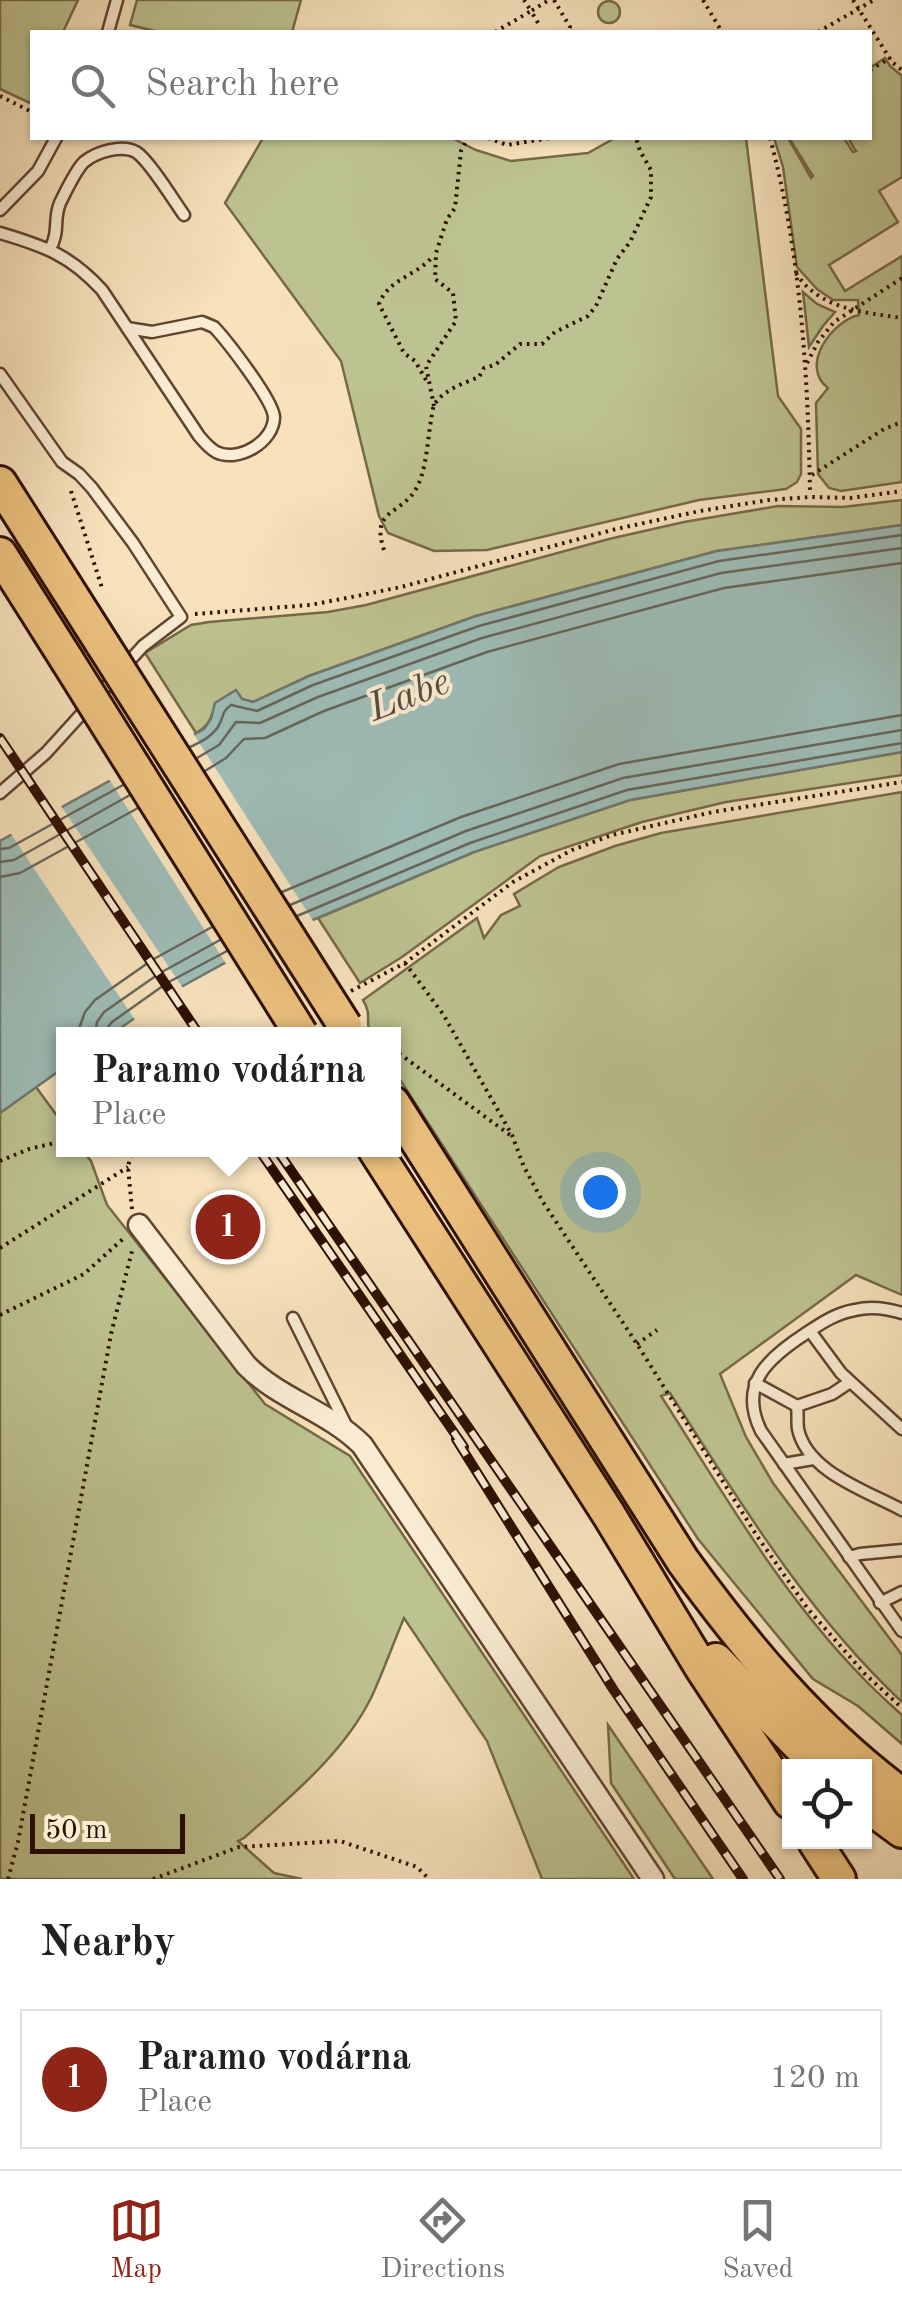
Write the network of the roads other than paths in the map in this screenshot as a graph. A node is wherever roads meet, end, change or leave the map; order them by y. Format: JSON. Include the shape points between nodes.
{"nodes":[{"id":1,"x":118,"y":0,"type":"edge"},
{"id":2,"x":109,"y":30,"type":"edge"},
{"id":3,"x":55,"y":140,"type":"edge"},
{"id":4,"x":0,"y":210,"type":"edge"},
{"id":5,"x":184,"y":215,"type":"dead end"},
{"id":6,"x":0,"y":233,"type":"edge"},
{"id":7,"x":50,"y":249,"type":"junction"},
{"id":8,"x":127,"y":328,"type":"junction"},
{"id":9,"x":0,"y":374,"type":"edge"},
{"id":10,"x":0,"y":483,"type":"edge"},
{"id":11,"x":0,"y":554,"type":"edge"},
{"id":12,"x":0,"y":792,"type":"edge"},
{"id":13,"x":297,"y":1027,"type":"edge"},
{"id":14,"x":345,"y":1027,"type":"edge"},
{"id":15,"x":401,"y":1115,"type":"edge"},
{"id":16,"x":379,"y":1157,"type":"edge"},
{"id":17,"x":139,"y":1225,"type":"road end"},
{"id":18,"x":902,"y":1313,"type":"edge"},
{"id":19,"x":293,"y":1318,"type":"dead end"},
{"id":20,"x":810,"y":1331,"type":"junction"},
{"id":21,"x":850,"y":1382,"type":"junction"},
{"id":22,"x":755,"y":1384,"type":"junction"},
{"id":23,"x":798,"y":1406,"type":"junction"},
{"id":24,"x":902,"y":1429,"type":"edge"},
{"id":25,"x":351,"y":1434,"type":"junction"},
{"id":26,"x":813,"y":1459,"type":"junction"},
{"id":27,"x":784,"y":1464,"type":"junction"},
{"id":28,"x":902,"y":1510,"type":"edge"},
{"id":29,"x":609,"y":1515,"type":"junction"},
{"id":30,"x":902,"y":1550,"type":"edge"},
{"id":31,"x":849,"y":1557,"type":"junction"},
{"id":32,"x":902,"y":1592,"type":"edge"},
{"id":33,"x":880,"y":1604,"type":"junction"},
{"id":34,"x":902,"y":1631,"type":"edge"},
{"id":35,"x":812,"y":1759,"type":"edge"},
{"id":36,"x":782,"y":1790,"type":"edge"},
{"id":37,"x":902,"y":1795,"type":"edge"},
{"id":38,"x":872,"y":1810,"type":"edge"},
{"id":39,"x":902,"y":1831,"type":"edge"},
{"id":40,"x":820,"y":1849,"type":"edge"},
{"id":41,"x":653,"y":1879,"type":"edge"},
{"id":42,"x":839,"y":1879,"type":"edge"}],
"edges":[{"from":1,"to":2,"type":"lane"},
{"from":3,"to":4,"type":"lane","via":[[38,171]]},
{"from":5,"to":7,"type":"lane","via":[[140,154],[108,151],[82,164],[60,203]]},
{"from":6,"to":7,"type":"lane"},
{"from":7,"to":8,"type":"lane","via":[[89,276]]},
{"from":8,"to":8,"type":"lane","via":[[152,332],[202,322],[214,327],[271,405],[271,431],[238,454],[212,450]]},
{"from":9,"to":12,"type":"lane","via":[[62,462],[133,543],[180,617]]},
{"from":10,"to":14,"type":"main road","bridge":true},
{"from":11,"to":13,"type":"main road","bridge":true},
{"from":15,"to":37,"type":"main road","via":[[698,1583],[776,1680]]},
{"from":16,"to":29,"type":"main road"},
{"from":17,"to":25,"type":"street","via":[[259,1378]]},
{"from":18,"to":20,"type":"lane","via":[[849,1310]]},
{"from":19,"to":25,"type":"lane"},
{"from":20,"to":21,"type":"lane"},
{"from":20,"to":22,"type":"lane","via":[[778,1353]]},
{"from":21,"to":23,"type":"lane"},
{"from":21,"to":24,"type":"lane"},
{"from":22,"to":23,"type":"lane"},
{"from":22,"to":27,"type":"lane","via":[[755,1420]]},
{"from":23,"to":26,"type":"lane","via":[[798,1429]]},
{"from":25,"to":41,"type":"street"},
{"from":26,"to":27,"type":"lane"},
{"from":26,"to":28,"type":"lane"},
{"from":27,"to":31,"type":"lane"},
{"from":29,"to":35,"type":"main road","via":[[696,1636]]},
{"from":29,"to":36,"type":"main road"},
{"from":30,"to":31,"type":"lane"},
{"from":31,"to":33,"type":"lane"},
{"from":32,"to":33,"type":"lane"},
{"from":33,"to":34,"type":"lane"},
{"from":38,"to":39,"type":"main road"},
{"from":40,"to":42,"type":"main road"}]}
